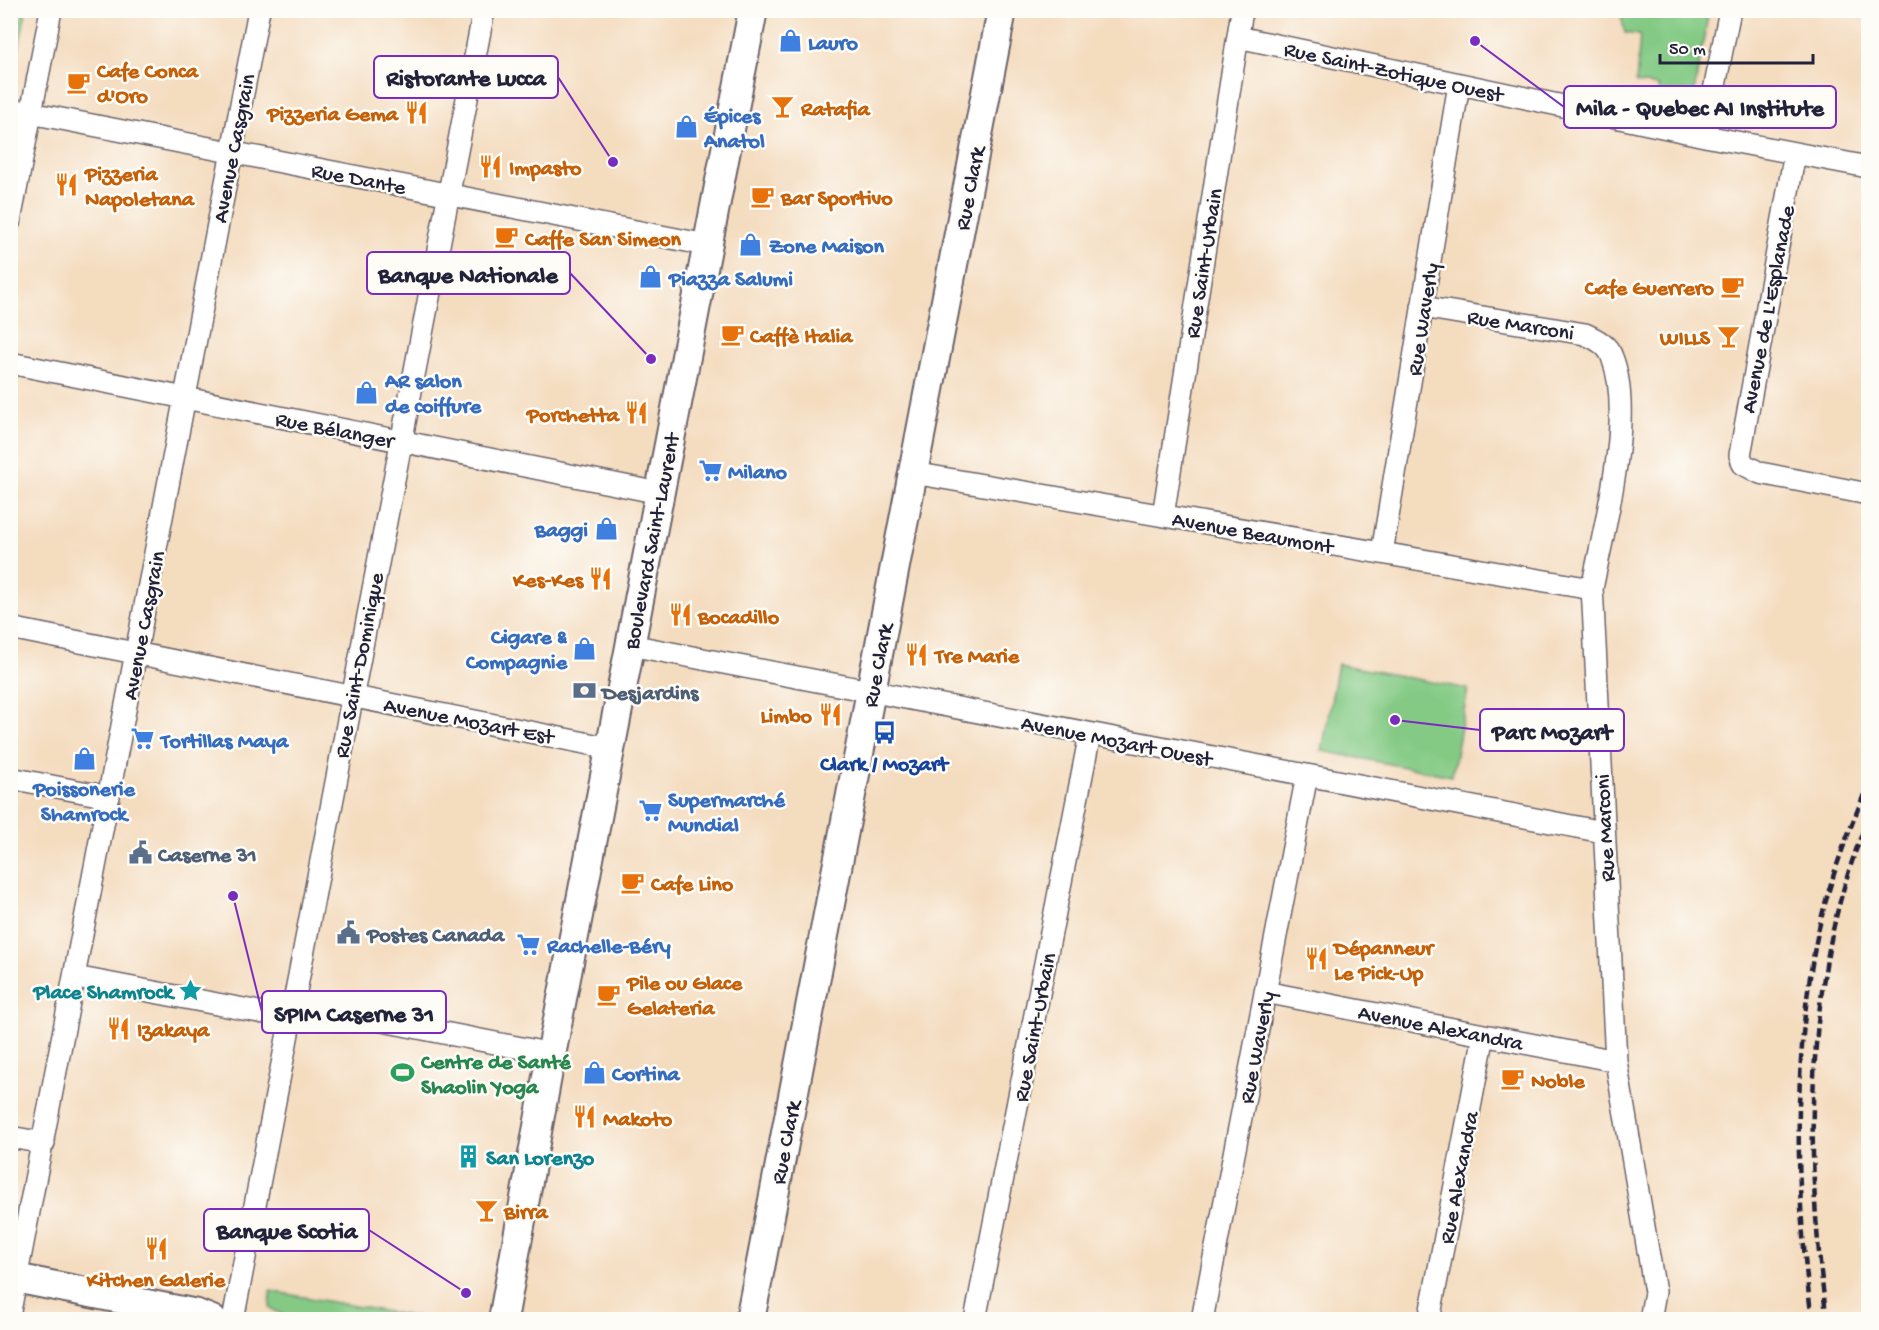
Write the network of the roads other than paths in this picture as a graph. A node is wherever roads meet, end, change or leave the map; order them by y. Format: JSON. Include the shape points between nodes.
{"nodes":[{"id":1,"x":51,"y":10,"type":"edge"},
{"id":2,"x":259,"y":10,"type":"edge"},
{"id":3,"x":484,"y":10,"type":"edge"},
{"id":4,"x":753,"y":10,"type":"edge"},
{"id":5,"x":1002,"y":10,"type":"edge"},
{"id":6,"x":1242,"y":10,"type":"edge"},
{"id":7,"x":1730,"y":10,"type":"edge"},
{"id":8,"x":1238,"y":37,"type":"junction"},
{"id":9,"x":1459,"y":84,"type":"junction"},
{"id":10,"x":21,"y":111,"type":"edge"},
{"id":11,"x":1705,"y":136,"type":"junction"},
{"id":12,"x":232,"y":152,"type":"junction"},
{"id":13,"x":1795,"y":153,"type":"junction"},
{"id":14,"x":1869,"y":167,"type":"edge"},
{"id":15,"x":449,"y":195,"type":"junction"},
{"id":16,"x":10,"y":221,"type":"edge"},
{"id":17,"x":707,"y":245,"type":"junction"},
{"id":18,"x":1422,"y":307,"type":"junction"},
{"id":19,"x":10,"y":363,"type":"edge"},
{"id":20,"x":185,"y":398,"type":"junction"},
{"id":21,"x":400,"y":441,"type":"junction"},
{"id":22,"x":913,"y":473,"type":"junction"},
{"id":23,"x":660,"y":493,"type":"junction"},
{"id":24,"x":1869,"y":494,"type":"edge"},
{"id":25,"x":1162,"y":516,"type":"junction"},
{"id":26,"x":1382,"y":553,"type":"junction"},
{"id":27,"x":1592,"y":589,"type":"junction"},
{"id":28,"x":10,"y":628,"type":"edge"},
{"id":29,"x":630,"y":645,"type":"junction"},
{"id":30,"x":136,"y":653,"type":"junction"},
{"id":31,"x":871,"y":692,"type":"junction"},
{"id":32,"x":351,"y":696,"type":"junction"},
{"id":33,"x":1090,"y":734,"type":"junction"},
{"id":34,"x":610,"y":748,"type":"junction"},
{"id":35,"x":1307,"y":775,"type":"junction"},
{"id":36,"x":10,"y":778,"type":"edge"},
{"id":37,"x":109,"y":797,"type":"junction"},
{"id":38,"x":1603,"y":832,"type":"junction"},
{"id":39,"x":75,"y":977,"type":"junction"},
{"id":40,"x":1265,"y":992,"type":"junction"},
{"id":41,"x":291,"y":1011,"type":"junction"},
{"id":42,"x":1484,"y":1035,"type":"junction"},
{"id":43,"x":552,"y":1054,"type":"junction"},
{"id":44,"x":1616,"y":1061,"type":"junction"},
{"id":45,"x":10,"y":1137,"type":"edge"},
{"id":46,"x":44,"y":1143,"type":"junction"},
{"id":47,"x":15,"y":1277,"type":"edge"},
{"id":48,"x":10,"y":1311,"type":"edge"},
{"id":49,"x":212,"y":1320,"type":"edge"},
{"id":50,"x":232,"y":1320,"type":"edge"},
{"id":51,"x":503,"y":1320,"type":"edge"},
{"id":52,"x":750,"y":1320,"type":"edge"},
{"id":53,"x":975,"y":1320,"type":"edge"},
{"id":54,"x":1202,"y":1320,"type":"edge"},
{"id":55,"x":1429,"y":1320,"type":"edge"},
{"id":56,"x":1650,"y":1320,"type":"edge"}],
"edges":[{"from":1,"to":10,"type":"street"},
{"from":2,"to":12,"type":"street","name":"Avenue Casgrain"},
{"from":3,"to":15,"type":"street","name":"Rue Saint-Dominique"},
{"from":4,"to":17,"type":"main road","name":"Boulevard Saint-Laurent"},
{"from":5,"to":22,"type":"main road","name":"Rue Clark"},
{"from":6,"to":8,"type":"street","name":"Rue Saint-Urbain"},
{"from":7,"to":11,"type":"street"},
{"from":8,"to":9,"type":"street","name":"Rue Saint-Zotique Ouest"},
{"from":8,"to":25,"type":"street","name":"Rue Saint-Urbain"},
{"from":9,"to":11,"type":"street","name":"Rue Saint-Zotique Ouest"},
{"from":9,"to":18,"type":"street","name":"Rue Waverly"},
{"from":10,"to":12,"type":"street","name":"Rue Dante"},
{"from":10,"to":16,"type":"street"},
{"from":11,"to":13,"type":"street","name":"Rue Saint-Zotique Ouest"},
{"from":12,"to":15,"type":"street","name":"Rue Dante"},
{"from":12,"to":20,"type":"street","name":"Avenue Casgrain"},
{"from":13,"to":14,"type":"street","name":"Rue Saint-Zotique Ouest"},
{"from":13,"to":24,"type":"street","name":"Avenue de L'Esplanade","via":[[1740,446],[1743,464],[1760,473]]},
{"from":15,"to":17,"type":"street","name":"Rue Dante"},
{"from":15,"to":21,"type":"street","name":"Rue Saint-Dominique"},
{"from":17,"to":23,"type":"main road","name":"Boulevard Saint-Laurent"},
{"from":18,"to":26,"type":"street","name":"Rue Waverly"},
{"from":18,"to":27,"type":"street","name":"Rue Marconi","via":[[1585,334],[1600,341],[1612,356],[1619,389],[1620,437]]},
{"from":19,"to":20,"type":"street","name":"Rue Bélanger"},
{"from":20,"to":21,"type":"street","name":"Rue Bélanger"},
{"from":20,"to":30,"type":"street","name":"Avenue Casgrain"},
{"from":21,"to":23,"type":"street","name":"Rue Bélanger"},
{"from":21,"to":32,"type":"street","name":"Rue Saint-Dominique"},
{"from":22,"to":25,"type":"street","name":"Avenue Beaumont"},
{"from":22,"to":31,"type":"main road","name":"Rue Clark"},
{"from":23,"to":29,"type":"main road","name":"Boulevard Saint-Laurent"},
{"from":25,"to":26,"type":"street","name":"Avenue Beaumont"},
{"from":26,"to":27,"type":"street","name":"Avenue Beaumont"},
{"from":27,"to":38,"type":"street","name":"Rue Marconi"},
{"from":28,"to":30,"type":"street","name":"Avenue Mozart Est"},
{"from":29,"to":31,"type":"street","name":"Avenue Mozart Ouest"},
{"from":29,"to":34,"type":"main road","name":"Boulevard Saint-Laurent"},
{"from":30,"to":32,"type":"street","name":"Avenue Mozart Est"},
{"from":30,"to":37,"type":"street","name":"Avenue Casgrain"},
{"from":31,"to":33,"type":"street","name":"Avenue Mozart Ouest"},
{"from":31,"to":52,"type":"main road","name":"Rue Clark"},
{"from":32,"to":34,"type":"street","name":"Avenue Mozart Est"},
{"from":32,"to":41,"type":"street","name":"Rue Saint-Dominique"},
{"from":33,"to":35,"type":"street","name":"Avenue Mozart Ouest"},
{"from":33,"to":53,"type":"street","name":"Rue Saint-Urbain"},
{"from":34,"to":43,"type":"main road","name":"Boulevard Saint-Laurent"},
{"from":35,"to":38,"type":"street","name":"Avenue Mozart Ouest"},
{"from":35,"to":40,"type":"street","name":"Rue Waverly"},
{"from":36,"to":37,"type":"street"},
{"from":37,"to":39,"type":"street","name":"Avenue Casgrain"},
{"from":38,"to":44,"type":"street","name":"Rue Marconi"},
{"from":39,"to":41,"type":"street","via":[[264,1013]]},
{"from":39,"to":46,"type":"street","name":"Avenue Casgrain"},
{"from":40,"to":42,"type":"street","name":"Avenue Alexandra"},
{"from":40,"to":54,"type":"street","name":"Rue Waverly"},
{"from":41,"to":43,"type":"street","via":[[321,1009]]},
{"from":41,"to":50,"type":"street","name":"Rue Saint-Dominique"},
{"from":42,"to":44,"type":"street","name":"Avenue Alexandra"},
{"from":42,"to":55,"type":"street","name":"Rue Alexandra"},
{"from":43,"to":51,"type":"main road","name":"Boulevard Saint-Laurent"},
{"from":44,"to":56,"type":"street","name":"Rue Marconi","via":[[1655,1292]]},
{"from":45,"to":46,"type":"street"},
{"from":46,"to":47,"type":"street","name":"Avenue Casgrain"},
{"from":47,"to":48,"type":"street","name":"Avenue Casgrain"},
{"from":47,"to":49,"type":"main road"}]}
